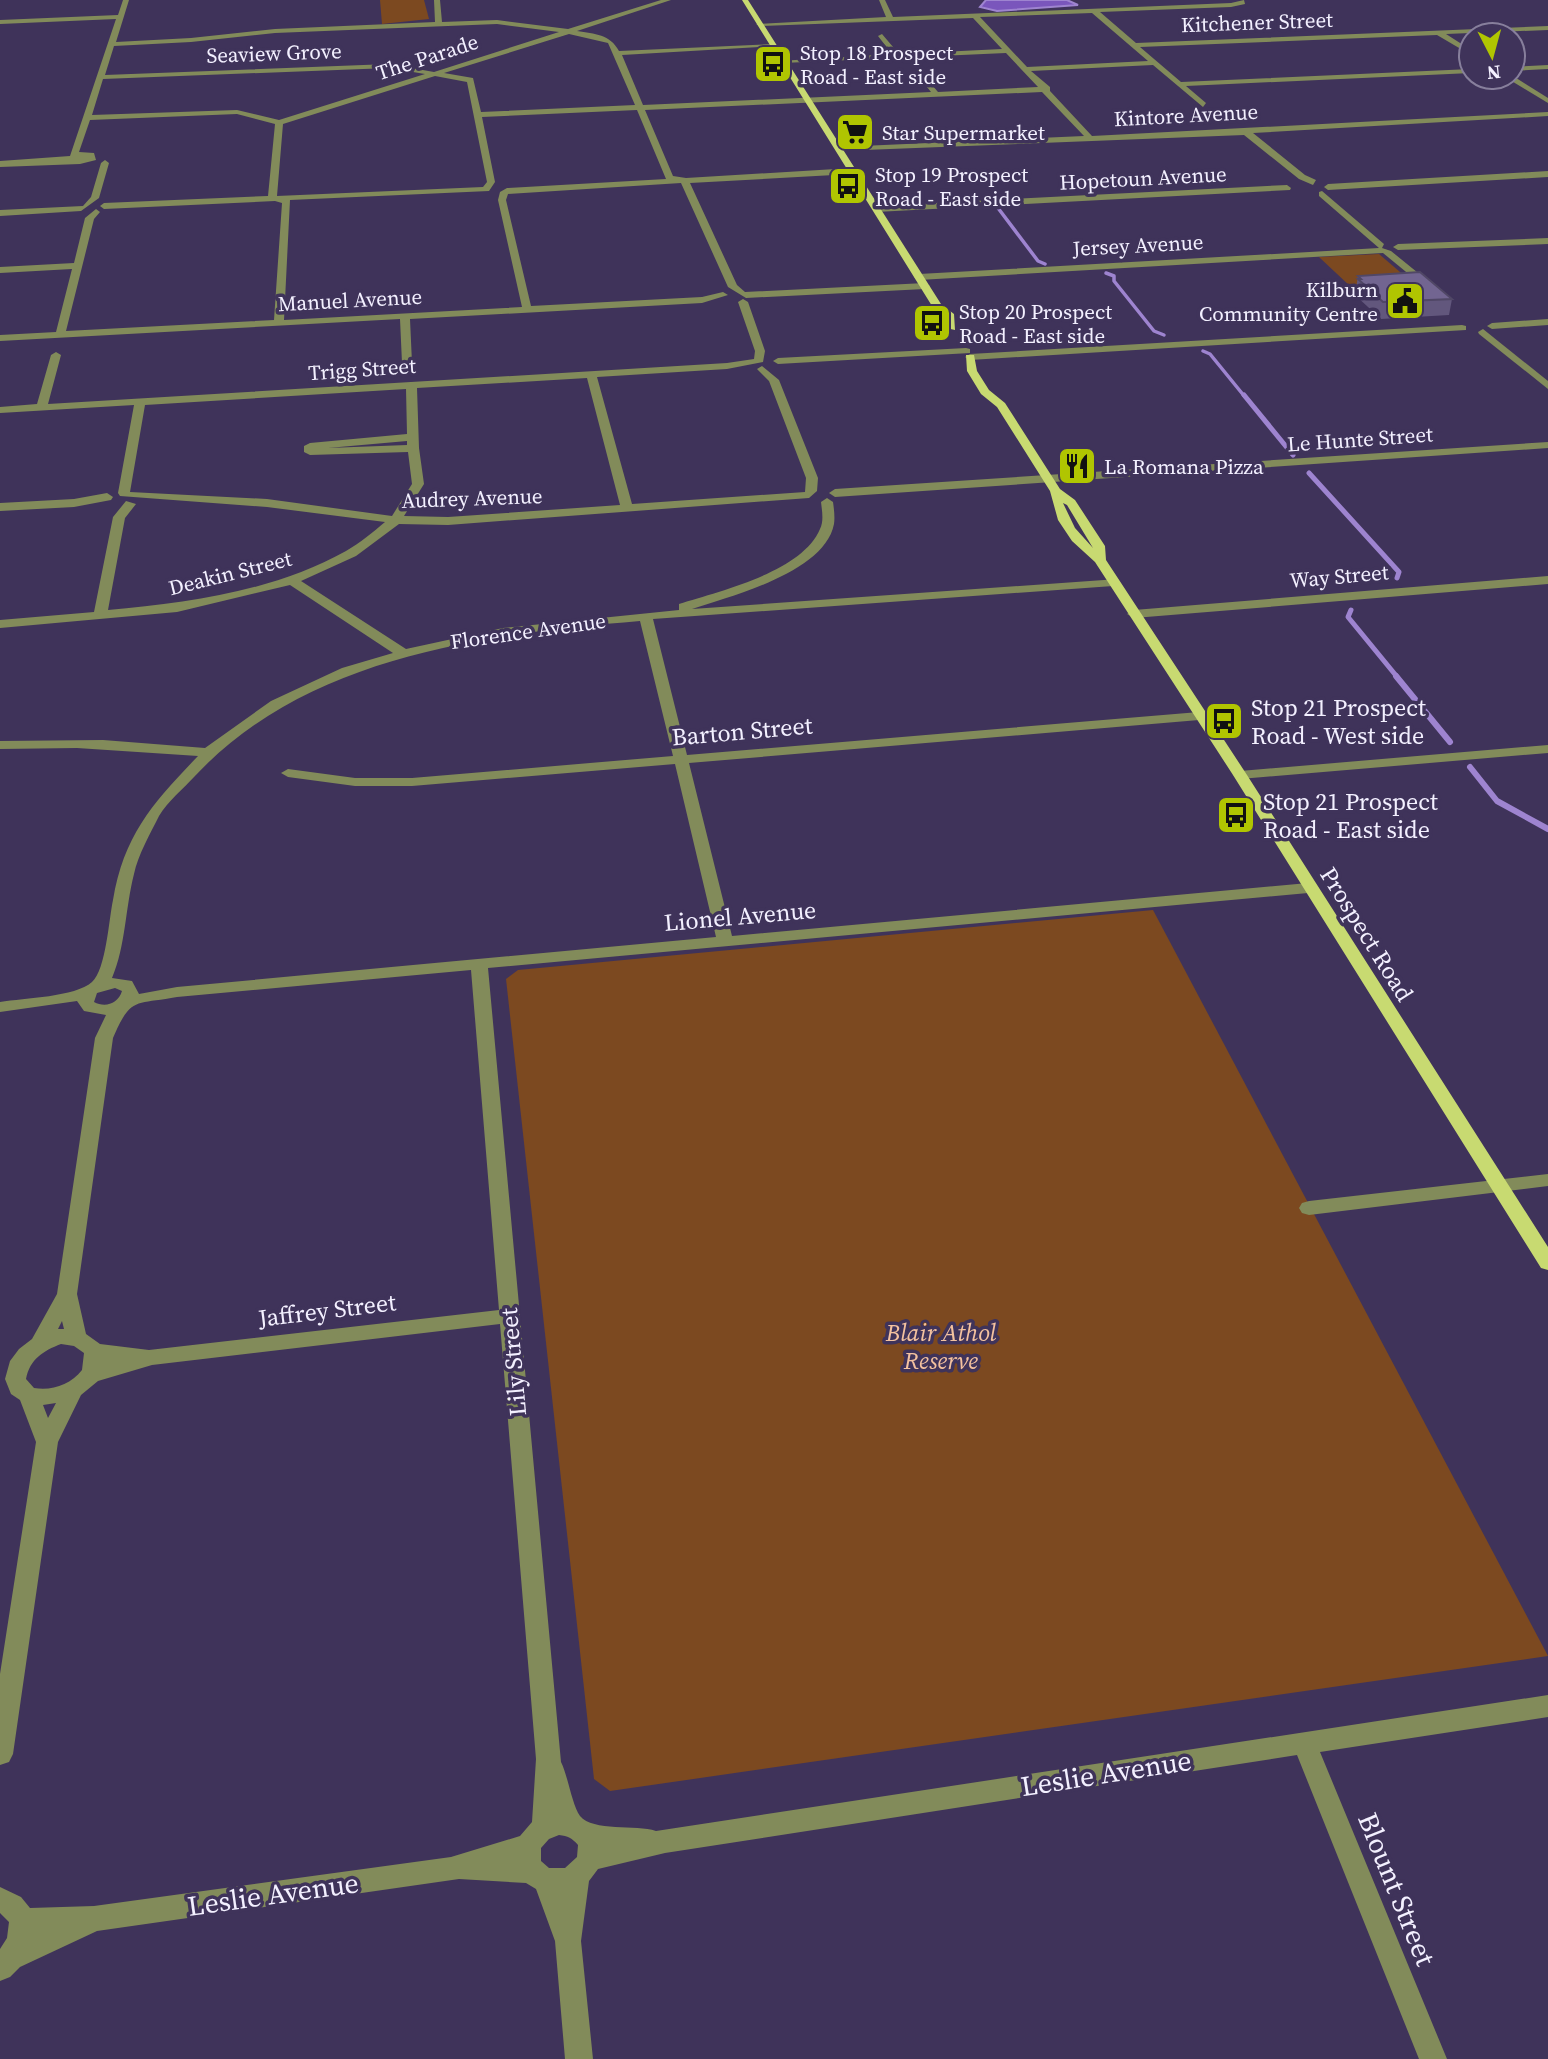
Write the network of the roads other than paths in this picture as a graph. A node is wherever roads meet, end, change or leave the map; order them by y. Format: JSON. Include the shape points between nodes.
{"nodes":[{"id":1,"x":126,"y":0,"type":"edge"},
{"id":2,"x":436,"y":0,"type":"edge"},
{"id":3,"x":668,"y":0,"type":"edge"},
{"id":4,"x":745,"y":0,"type":"edge"},
{"id":5,"x":882,"y":0,"type":"edge"},
{"id":6,"x":1077,"y":0,"type":"edge"},
{"id":7,"x":1240,"y":0,"type":"edge"},
{"id":8,"x":1387,"y":0,"type":"edge"},
{"id":9,"x":1397,"y":0,"type":"edge"},
{"id":10,"x":1094,"y":11,"type":"junction"},
{"id":11,"x":975,"y":16,"type":"junction"},
{"id":12,"x":120,"y":17,"type":"junction"},
{"id":13,"x":890,"y":19,"type":"junction"},
{"id":14,"x":0,"y":22,"type":"edge"},
{"id":15,"x":439,"y":24,"type":"junction"},
{"id":16,"x":760,"y":24,"type":"junction"},
{"id":17,"x":1548,"y":28,"type":"edge"},
{"id":18,"x":568,"y":31,"type":"junction"},
{"id":19,"x":1438,"y":33,"type":"junction"},
{"id":20,"x":882,"y":37,"type":"dead end"},
{"id":21,"x":112,"y":44,"type":"junction"},
{"id":22,"x":1136,"y":45,"type":"junction"},
{"id":23,"x":1457,"y":45,"type":"edge"},
{"id":24,"x":774,"y":46,"type":"junction"},
{"id":25,"x":1009,"y":51,"type":"junction"},
{"id":26,"x":617,"y":53,"type":"junction"},
{"id":27,"x":897,"y":56,"type":"junction"},
{"id":28,"x":783,"y":61,"type":"junction"},
{"id":29,"x":1155,"y":64,"type":"junction"},
{"id":30,"x":1548,"y":67,"type":"edge"},
{"id":31,"x":1527,"y":68,"type":"edge"},
{"id":32,"x":1026,"y":69,"type":"junction"},
{"id":33,"x":919,"y":72,"type":"dead end"},
{"id":34,"x":1457,"y":72,"type":"edge"},
{"id":35,"x":436,"y":73,"type":"junction"},
{"id":36,"x":101,"y":77,"type":"junction"},
{"id":37,"x":1180,"y":84,"type":"junction"},
{"id":38,"x":1527,"y":88,"type":"edge"},
{"id":39,"x":1047,"y":89,"type":"junction"},
{"id":40,"x":937,"y":95,"type":"junction"},
{"id":41,"x":808,"y":101,"type":"junction"},
{"id":42,"x":1548,"y":101,"type":"edge"},
{"id":43,"x":1203,"y":104,"type":"dead end"},
{"id":44,"x":640,"y":108,"type":"junction"},
{"id":45,"x":1548,"y":114,"type":"edge"},
{"id":46,"x":477,"y":115,"type":"junction"},
{"id":47,"x":88,"y":118,"type":"junction"},
{"id":48,"x":279,"y":123,"type":"junction"},
{"id":49,"x":1246,"y":132,"type":"junction"},
{"id":50,"x":1089,"y":137,"type":"junction"},
{"id":51,"x":839,"y":149,"type":"junction"},
{"id":52,"x":75,"y":156,"type":"junction"},
{"id":53,"x":0,"y":164,"type":"edge"},
{"id":54,"x":852,"y":171,"type":"junction"},
{"id":55,"x":1548,"y":174,"type":"edge"},
{"id":56,"x":684,"y":180,"type":"junction"},
{"id":57,"x":1310,"y":186,"type":"junction"},
{"id":58,"x":489,"y":188,"type":"junction"},
{"id":59,"x":504,"y":191,"type":"junction"},
{"id":60,"x":282,"y":200,"type":"junction"},
{"id":61,"x":92,"y":208,"type":"junction"},
{"id":62,"x":876,"y":209,"type":"junction"},
{"id":63,"x":0,"y":213,"type":"edge"},
{"id":64,"x":1548,"y":240,"type":"edge"},
{"id":65,"x":1392,"y":251,"type":"junction"},
{"id":66,"x":79,"y":266,"type":"junction"},
{"id":67,"x":0,"y":270,"type":"edge"},
{"id":68,"x":922,"y":282,"type":"junction"},
{"id":69,"x":1425,"y":283,"type":"edge"},
{"id":70,"x":736,"y":298,"type":"junction"},
{"id":71,"x":527,"y":309,"type":"junction"},
{"id":72,"x":405,"y":316,"type":"junction"},
{"id":73,"x":1548,"y":322,"type":"edge"},
{"id":74,"x":279,"y":323,"type":"junction"},
{"id":75,"x":1469,"y":323,"type":"junction"},
{"id":76,"x":1487,"y":329,"type":"junction"},
{"id":77,"x":60,"y":335,"type":"junction"},
{"id":78,"x":0,"y":338,"type":"edge"},
{"id":79,"x":968,"y":354,"type":"junction"},
{"id":80,"x":56,"y":355,"type":"dead end"},
{"id":81,"x":758,"y":362,"type":"junction"},
{"id":82,"x":407,"y":363,"type":"dead end"},
{"id":83,"x":776,"y":367,"type":"junction"},
{"id":84,"x":591,"y":374,"type":"junction"},
{"id":85,"x":411,"y":385,"type":"junction"},
{"id":86,"x":1548,"y":386,"type":"edge"},
{"id":87,"x":140,"y":402,"type":"junction"},
{"id":88,"x":41,"y":408,"type":"junction"},
{"id":89,"x":0,"y":410,"type":"edge"},
{"id":90,"x":413,"y":442,"type":"junction"},
{"id":91,"x":1548,"y":445,"type":"edge"},
{"id":92,"x":1052,"y":485,"type":"junction"},
{"id":93,"x":821,"y":496,"type":"junction"},
{"id":94,"x":120,"y":497,"type":"junction"},
{"id":95,"x":0,"y":508,"type":"edge"},
{"id":96,"x":627,"y":509,"type":"junction"},
{"id":97,"x":396,"y":520,"type":"junction"},
{"id":98,"x":1548,"y":580,"type":"edge"},
{"id":99,"x":292,"y":581,"type":"junction"},
{"id":100,"x":1114,"y":582,"type":"junction"},
{"id":101,"x":668,"y":614,"type":"junction"},
{"id":102,"x":1134,"y":614,"type":"junction"},
{"id":103,"x":100,"y":616,"type":"junction"},
{"id":104,"x":646,"y":616,"type":"junction"},
{"id":105,"x":0,"y":624,"type":"edge"},
{"id":106,"x":403,"y":653,"type":"junction"},
{"id":107,"x":1199,"y":716,"type":"junction"},
{"id":108,"x":0,"y":745,"type":"edge"},
{"id":109,"x":1548,"y":749,"type":"edge"},
{"id":110,"x":205,"y":752,"type":"junction"},
{"id":111,"x":680,"y":759,"type":"junction"},
{"id":112,"x":288,"y":773,"type":"dead end"},
{"id":113,"x":1240,"y":775,"type":"junction"},
{"id":114,"x":1308,"y":888,"type":"junction"},
{"id":115,"x":724,"y":942,"type":"junction"},
{"id":116,"x":111,"y":963,"type":"junction"},
{"id":117,"x":479,"y":964,"type":"junction"},
{"id":118,"x":101,"y":984,"type":"junction"},
{"id":119,"x":124,"y":996,"type":"junction"},
{"id":120,"x":89,"y":1003,"type":"junction"},
{"id":121,"x":0,"y":1007,"type":"edge"},
{"id":122,"x":104,"y":1038,"type":"junction"},
{"id":123,"x":1548,"y":1180,"type":"edge"},
{"id":124,"x":1499,"y":1186,"type":"junction"},
{"id":125,"x":1309,"y":1208,"type":"dead end"},
{"id":126,"x":1548,"y":1263,"type":"edge"},
{"id":127,"x":68,"y":1294,"type":"junction"},
{"id":128,"x":508,"y":1316,"type":"junction"},
{"id":129,"x":76,"y":1337,"type":"junction"},
{"id":130,"x":42,"y":1340,"type":"junction"},
{"id":131,"x":95,"y":1351,"type":"junction"},
{"id":132,"x":152,"y":1357,"type":"junction"},
{"id":133,"x":7,"y":1361,"type":"edge"},
{"id":134,"x":91,"y":1375,"type":"junction"},
{"id":135,"x":14,"y":1389,"type":"edge"},
{"id":136,"x":73,"y":1390,"type":"junction"},
{"id":137,"x":47,"y":1442,"type":"junction"},
{"id":138,"x":1548,"y":1706,"type":"edge"},
{"id":139,"x":1304,"y":1743,"type":"junction"},
{"id":140,"x":0,"y":1754,"type":"edge"},
{"id":141,"x":559,"y":1853,"type":"junction"},
{"id":142,"x":1,"y":1897,"type":"edge"},
{"id":143,"x":94,"y":1919,"type":"junction"},
{"id":144,"x":23,"y":1921,"type":"junction"},
{"id":145,"x":7,"y":1962,"type":"edge"},
{"id":146,"x":579,"y":2059,"type":"edge"},
{"id":147,"x":1433,"y":2059,"type":"edge"}],
"edges":[{"from":1,"to":12,"type":"street"},
{"from":2,"to":15,"type":"street"},
{"from":3,"to":18,"type":"street","name":"The Parade"},
{"from":4,"to":16,"type":"main road","name":"Prospect Road"},
{"from":5,"to":13,"type":"street"},
{"from":6,"to":10,"type":"street"},
{"from":7,"to":10,"type":"street","via":[[1243,3]]},
{"from":8,"to":9,"type":"street"},
{"from":10,"to":11,"type":"street"},
{"from":10,"to":22,"type":"street"},
{"from":11,"to":13,"type":"street"},
{"from":11,"to":25,"type":"street"},
{"from":12,"to":14,"type":"street"},
{"from":12,"to":21,"type":"street"},
{"from":13,"to":16,"type":"street"},
{"from":15,"to":18,"type":"street","via":[[514,22]]},
{"from":15,"to":21,"type":"street"},
{"from":16,"to":24,"type":"main road","name":"Prospect Road"},
{"from":17,"to":19,"type":"street","name":"Kitchener Street"},
{"from":18,"to":26,"type":"street","via":[[604,38]]},
{"from":18,"to":35,"type":"street","name":"The Parade"},
{"from":19,"to":22,"type":"street","name":"Kitchener Street"},
{"from":19,"to":23,"type":"street"},
{"from":20,"to":27,"type":"street"},
{"from":21,"to":36,"type":"street"},
{"from":22,"to":29,"type":"street"},
{"from":24,"to":26,"type":"street"},
{"from":24,"to":28,"type":"main road","name":"Prospect Road"},
{"from":25,"to":27,"type":"street"},
{"from":25,"to":32,"type":"street"},
{"from":26,"to":44,"type":"street"},
{"from":27,"to":28,"type":"street"},
{"from":28,"to":41,"type":"main road","name":"Prospect Road"},
{"from":29,"to":32,"type":"street"},
{"from":29,"to":37,"type":"street"},
{"from":30,"to":31,"type":"street"},
{"from":32,"to":39,"type":"street"},
{"from":33,"to":40,"type":"street"},
{"from":34,"to":37,"type":"street"},
{"from":35,"to":36,"type":"street","name":"Seaview Grove","via":[[377,66]]},
{"from":35,"to":46,"type":"street","name":"Seaview Grove","via":[[470,80]]},
{"from":35,"to":48,"type":"street","name":"The Parade"},
{"from":36,"to":47,"type":"street"},
{"from":37,"to":43,"type":"street"},
{"from":38,"to":42,"type":"street"},
{"from":39,"to":40,"type":"street"},
{"from":39,"to":50,"type":"street"},
{"from":40,"to":41,"type":"street"},
{"from":41,"to":44,"type":"street"},
{"from":41,"to":51,"type":"main road","name":"Prospect Road"},
{"from":44,"to":46,"type":"street"},
{"from":44,"to":56,"type":"street","via":[[670,178]]},
{"from":45,"to":49,"type":"street","name":"Kintore Avenue"},
{"from":46,"to":58,"type":"street","name":"Seaview Grove"},
{"from":47,"to":48,"type":"street","via":[[237,113]]},
{"from":47,"to":52,"type":"street"},
{"from":48,"to":60,"type":"street","via":[[272,197]]},
{"from":49,"to":50,"type":"street","name":"Kintore Avenue"},
{"from":49,"to":57,"type":"street"},
{"from":50,"to":51,"type":"street","name":"Kintore Avenue"},
{"from":51,"to":54,"type":"main road","name":"Prospect Road"},
{"from":52,"to":53,"type":"street","via":[[52,162]]},
{"from":52,"to":61,"type":"street","via":[[105,163]]},
{"from":54,"to":56,"type":"street"},
{"from":54,"to":62,"type":"main road","name":"Prospect Road"},
{"from":55,"to":57,"type":"street","name":"Hopetoun Avenue"},
{"from":56,"to":59,"type":"street"},
{"from":56,"to":70,"type":"street"},
{"from":57,"to":62,"type":"street","name":"Hopetoun Avenue"},
{"from":57,"to":65,"type":"street"},
{"from":58,"to":59,"type":"street"},
{"from":58,"to":59,"type":"street"},
{"from":58,"to":60,"type":"street"},
{"from":59,"to":71,"type":"street"},
{"from":60,"to":61,"type":"street"},
{"from":60,"to":74,"type":"street","via":[[287,203]]},
{"from":61,"to":63,"type":"street"},
{"from":61,"to":66,"type":"street"},
{"from":62,"to":68,"type":"main road","name":"Prospect Road"},
{"from":64,"to":65,"type":"street","name":"Jersey Avenue"},
{"from":65,"to":68,"type":"street","name":"Jersey Avenue"},
{"from":65,"to":69,"type":"street"},
{"from":66,"to":67,"type":"street"},
{"from":66,"to":77,"type":"street"},
{"from":68,"to":70,"type":"street","name":"Manuel Avenue"},
{"from":68,"to":79,"type":"main road","name":"Prospect Road","via":[[937,306],[933,312],[938,320],[951,328]]},
{"from":70,"to":71,"type":"street","name":"Manuel Avenue"},
{"from":70,"to":81,"type":"street"},
{"from":71,"to":72,"type":"street","name":"Manuel Avenue"},
{"from":72,"to":74,"type":"street","name":"Manuel Avenue"},
{"from":72,"to":82,"type":"street"},
{"from":73,"to":76,"type":"street"},
{"from":74,"to":77,"type":"street","name":"Manuel Avenue"},
{"from":75,"to":76,"type":"street"},
{"from":75,"to":76,"type":"street"},
{"from":75,"to":79,"type":"street"},
{"from":76,"to":86,"type":"street"},
{"from":77,"to":78,"type":"street","name":"Manuel Avenue"},
{"from":79,"to":83,"type":"street","via":[[807,361]]},
{"from":79,"to":92,"type":"main road","name":"Prospect Road","via":[[985,392],[1001,405]]},
{"from":80,"to":88,"type":"street"},
{"from":81,"to":83,"type":"street"},
{"from":81,"to":83,"type":"street","name":"Trigg Street"},
{"from":81,"to":84,"type":"street","name":"Trigg Street"},
{"from":83,"to":93,"type":"street"},
{"from":84,"to":85,"type":"street","name":"Trigg Street"},
{"from":84,"to":96,"type":"street"},
{"from":85,"to":87,"type":"street","name":"Trigg Street"},
{"from":85,"to":90,"type":"street","name":"Deakin Street"},
{"from":87,"to":88,"type":"street","name":"Trigg Street"},
{"from":87,"to":94,"type":"street"},
{"from":88,"to":89,"type":"street","name":"Trigg Street"},
{"from":90,"to":90,"type":"street","via":[[310,452],[310,446],[325,443]]},
{"from":90,"to":97,"type":"street","name":"Deakin Street","via":[[418,484]]},
{"from":91,"to":92,"type":"street","name":"Le Hunte Street"},
{"from":92,"to":93,"type":"street","name":"Audrey Avenue"},
{"from":92,"to":100,"type":"main road","name":"Prospect Road","via":[[1055,503],[1080,545],[1100,560]]},
{"from":93,"to":96,"type":"street","name":"Audrey Avenue"},
{"from":93,"to":101,"type":"street","via":[[828,527],[816,548],[736,589]]},
{"from":94,"to":95,"type":"street","name":"Audrey Avenue"},
{"from":94,"to":97,"type":"street","name":"Audrey Avenue","via":[[267,503]]},
{"from":94,"to":103,"type":"street"},
{"from":96,"to":97,"type":"street","name":"Audrey Avenue"},
{"from":97,"to":99,"type":"street","name":"Deakin Street","via":[[352,553]]},
{"from":98,"to":102,"type":"street","name":"Way Street"},
{"from":99,"to":103,"type":"street","name":"Deakin Street","via":[[177,608]]},
{"from":99,"to":106,"type":"street"},
{"from":100,"to":101,"type":"street","name":"Florence Avenue"},
{"from":100,"to":102,"type":"main road","name":"Prospect Road"},
{"from":101,"to":104,"type":"street","name":"Florence Avenue"},
{"from":102,"to":107,"type":"main road","name":"Prospect Road"},
{"from":103,"to":105,"type":"street","name":"Deakin Street"},
{"from":104,"to":106,"type":"street","name":"Florence Avenue","via":[[548,624]]},
{"from":104,"to":111,"type":"street"},
{"from":106,"to":110,"type":"street","name":"Florence Avenue","via":[[314,685]]},
{"from":107,"to":111,"type":"street","name":"Barton Street"},
{"from":107,"to":113,"type":"main road","name":"Prospect Road"},
{"from":108,"to":110,"type":"street","via":[[110,743]]},
{"from":109,"to":113,"type":"street"},
{"from":110,"to":116,"type":"street","name":"Florence Avenue","via":[[155,810],[126,871]]},
{"from":111,"to":112,"type":"street","name":"Barton Street","via":[[412,782],[355,782]]},
{"from":111,"to":115,"type":"street"},
{"from":113,"to":114,"type":"main road","name":"Prospect Road"},
{"from":114,"to":115,"type":"street","name":"Lionel Avenue"},
{"from":114,"to":124,"type":"main road","name":"Prospect Road"},
{"from":115,"to":117,"type":"street","name":"Lionel Avenue"},
{"from":116,"to":118,"type":"street","name":"Florence Avenue"},
{"from":116,"to":119,"type":"street"},
{"from":117,"to":119,"type":"street","name":"Lionel Avenue"},
{"from":117,"to":128,"type":"street","name":"Lily Street"},
{"from":118,"to":119,"type":"street"},
{"from":118,"to":120,"type":"street"},
{"from":119,"to":120,"type":"street"},
{"from":119,"to":122,"type":"street"},
{"from":120,"to":121,"type":"street"},
{"from":120,"to":122,"type":"street","via":[[101,1022]]},
{"from":122,"to":127,"type":"street"},
{"from":123,"to":124,"type":"street"},
{"from":124,"to":125,"type":"street"},
{"from":124,"to":126,"type":"main road","name":"Prospect Road"},
{"from":127,"to":129,"type":"street"},
{"from":127,"to":130,"type":"street"},
{"from":128,"to":132,"type":"street","name":"Jaffrey Street"},
{"from":128,"to":141,"type":"street","name":"Lily Street"},
{"from":129,"to":130,"type":"street"},
{"from":129,"to":131,"type":"street"},
{"from":130,"to":133,"type":"street"},
{"from":131,"to":132,"type":"street","name":"Jaffrey Street"},
{"from":131,"to":134,"type":"street"},
{"from":132,"to":134,"type":"street","name":"Jaffrey Street"},
{"from":133,"to":135,"type":"street"},
{"from":134,"to":136,"type":"street"},
{"from":135,"to":136,"type":"street","via":[[51,1398]]},
{"from":135,"to":137,"type":"street"},
{"from":136,"to":137,"type":"street"},
{"from":137,"to":140,"type":"street"},
{"from":138,"to":139,"type":"street","name":"Leslie Avenue"},
{"from":139,"to":141,"type":"street","name":"Leslie Avenue"},
{"from":139,"to":147,"type":"street","name":"Blount Street"},
{"from":141,"to":143,"type":"street","name":"Leslie Avenue"},
{"from":141,"to":146,"type":"street","name":"Lily Street"},
{"from":142,"to":144,"type":"street"},
{"from":143,"to":144,"type":"street","name":"Leslie Avenue"},
{"from":143,"to":145,"type":"street","name":"Leslie Avenue"},
{"from":144,"to":145,"type":"street","via":[[22,1939]]}]}
